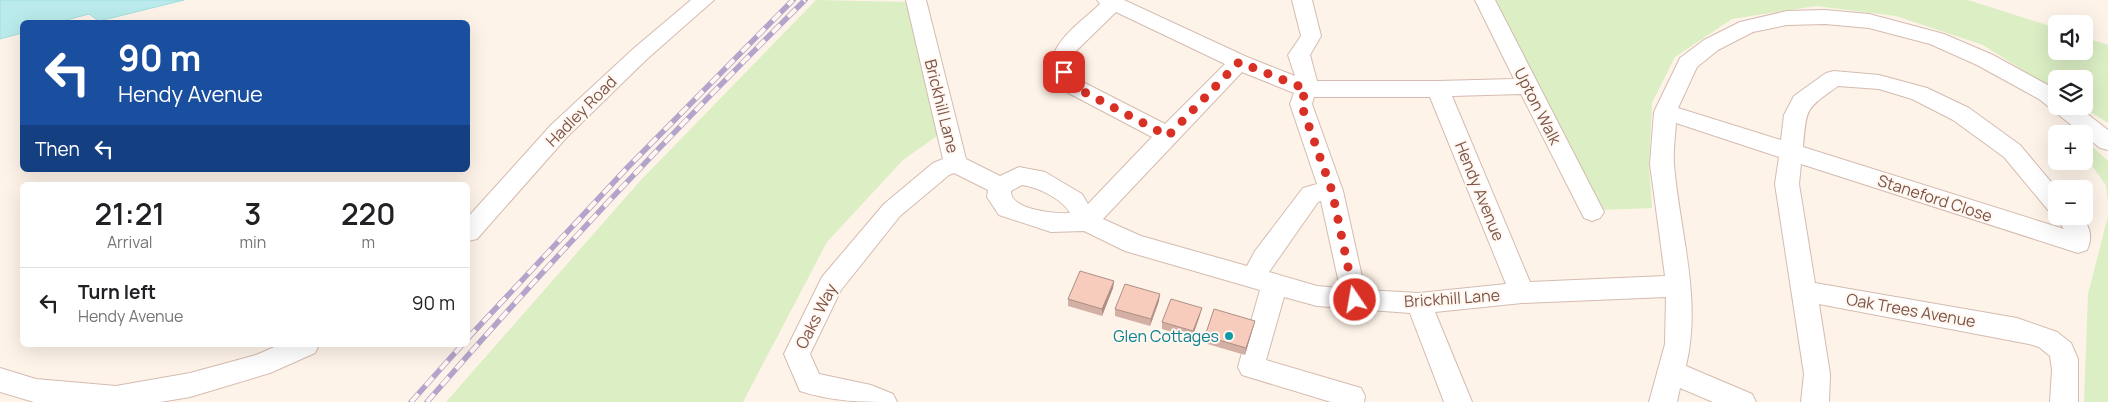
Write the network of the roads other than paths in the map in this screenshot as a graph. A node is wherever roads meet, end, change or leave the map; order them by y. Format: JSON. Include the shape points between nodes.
{"nodes":[{"id":1,"x":704,"y":0,"type":"edge"},
{"id":2,"x":916,"y":0,"type":"edge"},
{"id":3,"x":1302,"y":0,"type":"edge"},
{"id":4,"x":1485,"y":0,"type":"edge"},
{"id":5,"x":1110,"y":1,"type":"edge"},
{"id":6,"x":1239,"y":62,"type":"junction"},
{"id":7,"x":1527,"y":86,"type":"junction"},
{"id":8,"x":1306,"y":89,"type":"junction"},
{"id":9,"x":1438,"y":89,"type":"junction"},
{"id":10,"x":2048,"y":95,"type":"edge"},
{"id":11,"x":1665,"y":112,"type":"junction"},
{"id":12,"x":2074,"y":115,"type":"edge"},
{"id":13,"x":1168,"y":136,"type":"junction"},
{"id":14,"x":2108,"y":142,"type":"edge"},
{"id":15,"x":1792,"y":152,"type":"junction"},
{"id":16,"x":956,"y":164,"type":"junction"},
{"id":17,"x":1000,"y":186,"type":"junction"},
{"id":18,"x":1332,"y":191,"type":"junction"},
{"id":19,"x":2048,"y":195,"type":"edge"},
{"id":20,"x":1592,"y":212,"type":"dead end"},
{"id":21,"x":1087,"y":222,"type":"junction"},
{"id":22,"x":2074,"y":225,"type":"edge"},
{"id":23,"x":470,"y":230,"type":"edge"},
{"id":24,"x":1264,"y":281,"type":"junction"},
{"id":25,"x":1679,"y":286,"type":"junction"},
{"id":26,"x":1805,"y":290,"type":"junction"},
{"id":27,"x":1522,"y":293,"type":"junction"},
{"id":28,"x":1355,"y":300,"type":"junction"},
{"id":29,"x":1419,"y":303,"type":"junction"},
{"id":30,"x":302,"y":347,"type":"edge"},
{"id":31,"x":1671,"y":372,"type":"junction"},
{"id":32,"x":0,"y":380,"type":"edge"},
{"id":33,"x":95,"y":399,"type":"edge"},
{"id":34,"x":883,"y":402,"type":"edge"},
{"id":35,"x":1350,"y":402,"type":"edge"},
{"id":36,"x":1458,"y":402,"type":"edge"},
{"id":37,"x":1663,"y":402,"type":"edge"},
{"id":38,"x":1742,"y":402,"type":"edge"},
{"id":39,"x":1815,"y":402,"type":"edge"},
{"id":40,"x":2064,"y":402,"type":"edge"}],
"edges":[{"from":1,"to":23,"type":"street","name":"Hadley Road","via":[[640,54],[559,131]]},
{"from":2,"to":16,"type":"street","name":"Brickhill Lane"},
{"from":3,"to":8,"type":"street","via":[[1310,36],[1299,55],[1306,76]]},
{"from":4,"to":7,"type":"street","name":"Upton Walk"},
{"from":5,"to":6,"type":"street"},
{"from":5,"to":13,"type":"street","via":[[1066,48],[1062,62],[1067,83]]},
{"from":6,"to":8,"type":"street"},
{"from":6,"to":13,"type":"street"},
{"from":7,"to":9,"type":"street"},
{"from":7,"to":20,"type":"street","name":"Upton Walk"},
{"from":8,"to":9,"type":"street"},
{"from":8,"to":18,"type":"street","via":[[1301,104]]},
{"from":9,"to":27,"type":"street","name":"Hendy Avenue"},
{"from":10,"to":11,"type":"street","via":[[1985,60],[1936,39],[1869,21],[1787,18],[1747,27],[1711,45],[1688,63]]},
{"from":11,"to":15,"type":"street","name":"Staneford Close"},
{"from":11,"to":25,"type":"street","via":[[1662,164]]},
{"from":12,"to":14,"type":"street"},
{"from":13,"to":21,"type":"street"},
{"from":15,"to":19,"type":"street","via":[[1796,115],[1802,101],[1834,78],[1879,82],[1919,93],[1961,114],[2012,152]]},
{"from":15,"to":22,"type":"street","name":"Staneford Close","via":[[2078,243]]},
{"from":15,"to":26,"type":"street","via":[[1787,184]]},
{"from":16,"to":17,"type":"street","name":"Brickhill Lane"},
{"from":16,"to":34,"type":"street","name":"Oaks Way","via":[[941,169],[892,210],[831,284],[796,354],[810,383]]},
{"from":17,"to":21,"type":"street","name":"Brickhill Lane","via":[[999,197],[1006,209],[1051,223]]},
{"from":17,"to":21,"type":"street","via":[[1019,176],[1037,178],[1074,200]]},
{"from":18,"to":24,"type":"street","via":[[1311,194],[1264,258]]},
{"from":18,"to":28,"type":"street"},
{"from":21,"to":24,"type":"street","name":"Brickhill Lane","via":[[1134,244]]},
{"from":24,"to":28,"type":"street","name":"Brickhill Lane","via":[[1317,296]]},
{"from":24,"to":35,"type":"street","via":[[1251,367],[1352,396]]},
{"from":25,"to":27,"type":"street","name":"Brickhill Lane"},
{"from":25,"to":31,"type":"street","via":[[1678,344]]},
{"from":26,"to":39,"type":"street","via":[[1817,374]]},
{"from":26,"to":40,"type":"street","name":"Oak Trees Avenue","via":[[2040,336],[2058,344],[2066,358]]},
{"from":27,"to":29,"type":"street","name":"Brickhill Lane"},
{"from":28,"to":29,"type":"street","name":"Brickhill Lane"},
{"from":29,"to":36,"type":"street"},
{"from":30,"to":33,"type":"street","via":[[261,365],[190,384]]},
{"from":31,"to":37,"type":"street"},
{"from":31,"to":38,"type":"street"},
{"from":32,"to":33,"type":"street","via":[[36,391]]}]}
